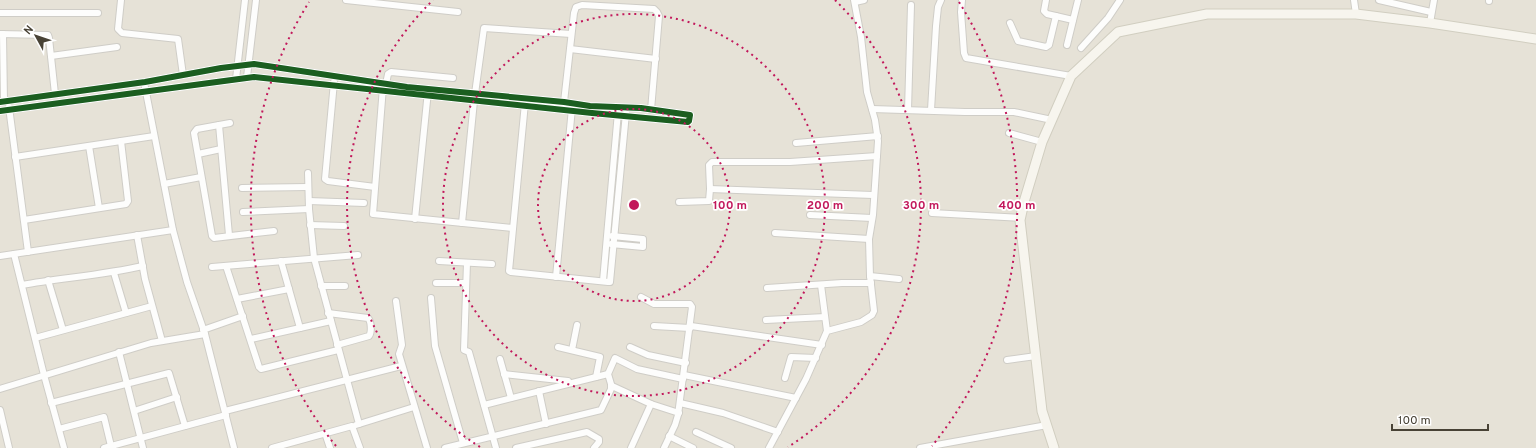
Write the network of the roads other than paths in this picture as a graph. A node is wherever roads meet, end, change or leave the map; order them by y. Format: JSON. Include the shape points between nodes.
{"nodes":[{"id":1,"x":122,"y":0,"type":"edge"},
{"id":2,"x":245,"y":0,"type":"edge"},
{"id":3,"x":256,"y":0,"type":"edge"},
{"id":4,"x":346,"y":0,"type":"edge"},
{"id":5,"x":411,"y":0,"type":"edge"},
{"id":6,"x":864,"y":0,"type":"edge"},
{"id":7,"x":941,"y":0,"type":"edge"},
{"id":8,"x":962,"y":0,"type":"edge"},
{"id":9,"x":1046,"y":0,"type":"edge"},
{"id":10,"x":1078,"y":0,"type":"edge"},
{"id":11,"x":1120,"y":0,"type":"edge"},
{"id":12,"x":1354,"y":0,"type":"edge"},
{"id":13,"x":1382,"y":0,"type":"edge"},
{"id":14,"x":1434,"y":0,"type":"edge"},
{"id":15,"x":854,"y":1,"type":"edge"},
{"id":16,"x":910,"y":5,"type":"dead end"},
{"id":17,"x":410,"y":7,"type":"junction"},
{"id":18,"x":458,"y":12,"type":"dead end"},
{"id":19,"x":1431,"y":12,"type":"junction"},
{"id":20,"x":0,"y":13,"type":"edge"},
{"id":21,"x":98,"y":13,"type":"dead end"},
{"id":22,"x":1356,"y":14,"type":"junction"},
{"id":23,"x":1056,"y":16,"type":"junction"},
{"id":24,"x":1073,"y":20,"type":"junction"},
{"id":25,"x":1010,"y":23,"type":"dead end"},
{"id":26,"x":1430,"y":23,"type":"junction"},
{"id":27,"x":1,"y":34,"type":"edge"},
{"id":28,"x":572,"y":34,"type":"junction"},
{"id":29,"x":1536,"y":40,"type":"edge"},
{"id":30,"x":1067,"y":45,"type":"dead end"},
{"id":31,"x":117,"y":47,"type":"dead end"},
{"id":32,"x":1081,"y":48,"type":"dead end"},
{"id":33,"x":570,"y":49,"type":"junction"},
{"id":34,"x":51,"y":56,"type":"junction"},
{"id":35,"x":656,"y":59,"type":"junction"},
{"id":36,"x":2,"y":62,"type":"edge"},
{"id":37,"x":248,"y":65,"type":"junction"},
{"id":38,"x":237,"y":66,"type":"junction"},
{"id":39,"x":183,"y":75,"type":"junction"},
{"id":40,"x":334,"y":76,"type":"junction"},
{"id":41,"x":1072,"y":76,"type":"junction"},
{"id":42,"x":247,"y":77,"type":"junction"},
{"id":43,"x":453,"y":78,"type":"dead end"},
{"id":44,"x":236,"y":79,"type":"junction"},
{"id":45,"x":144,"y":82,"type":"junction"},
{"id":46,"x":385,"y":84,"type":"junction"},
{"id":47,"x":333,"y":85,"type":"junction"},
{"id":48,"x":146,"y":91,"type":"junction"},
{"id":49,"x":382,"y":91,"type":"junction"},
{"id":50,"x":428,"y":92,"type":"junction"},
{"id":51,"x":55,"y":94,"type":"junction"},
{"id":52,"x":474,"y":97,"type":"junction"},
{"id":53,"x":525,"y":99,"type":"junction"},
{"id":54,"x":4,"y":102,"type":"edge"},
{"id":55,"x":564,"y":102,"type":"junction"},
{"id":56,"x":573,"y":103,"type":"junction"},
{"id":57,"x":525,"y":106,"type":"junction"},
{"id":58,"x":618,"y":107,"type":"junction"},
{"id":59,"x":627,"y":108,"type":"junction"},
{"id":60,"x":872,"y":109,"type":"junction"},
{"id":61,"x":9,"y":110,"type":"junction"},
{"id":62,"x":651,"y":110,"type":"junction"},
{"id":63,"x":908,"y":110,"type":"junction"},
{"id":64,"x":931,"y":110,"type":"junction"},
{"id":65,"x":0,"y":111,"type":"edge"},
{"id":66,"x":572,"y":111,"type":"junction"},
{"id":67,"x":617,"y":116,"type":"junction"},
{"id":68,"x":626,"y":116,"type":"junction"},
{"id":69,"x":1052,"y":120,"type":"junction"},
{"id":70,"x":230,"y":123,"type":"dead end"},
{"id":71,"x":219,"y":125,"type":"junction"},
{"id":72,"x":1009,"y":134,"type":"dead end"},
{"id":73,"x":154,"y":136,"type":"junction"},
{"id":74,"x":878,"y":136,"type":"junction"},
{"id":75,"x":121,"y":141,"type":"junction"},
{"id":76,"x":1042,"y":142,"type":"junction"},
{"id":77,"x":796,"y":143,"type":"dead end"},
{"id":78,"x":89,"y":146,"type":"junction"},
{"id":79,"x":221,"y":149,"type":"junction"},
{"id":80,"x":198,"y":154,"type":"junction"},
{"id":81,"x":877,"y":156,"type":"junction"},
{"id":82,"x":15,"y":157,"type":"junction"},
{"id":83,"x":308,"y":173,"type":"dead end"},
{"id":84,"x":201,"y":177,"type":"junction"},
{"id":85,"x":164,"y":184,"type":"junction"},
{"id":86,"x":308,"y":187,"type":"junction"},
{"id":87,"x":375,"y":187,"type":"junction"},
{"id":88,"x":611,"y":187,"type":"junction"},
{"id":89,"x":619,"y":187,"type":"junction"},
{"id":90,"x":242,"y":188,"type":"dead end"},
{"id":91,"x":710,"y":189,"type":"junction"},
{"id":92,"x":873,"y":195,"type":"junction"},
{"id":93,"x":309,"y":200,"type":"junction"},
{"id":94,"x":679,"y":202,"type":"dead end"},
{"id":95,"x":364,"y":203,"type":"dead end"},
{"id":96,"x":99,"y":208,"type":"junction"},
{"id":97,"x":309,"y":208,"type":"junction"},
{"id":98,"x":242,"y":212,"type":"dead end"},
{"id":99,"x":932,"y":213,"type":"dead end"},
{"id":100,"x":810,"y":215,"type":"dead end"},
{"id":101,"x":872,"y":218,"type":"junction"},
{"id":102,"x":1021,"y":218,"type":"junction"},
{"id":103,"x":415,"y":219,"type":"junction"},
{"id":104,"x":24,"y":220,"type":"junction"},
{"id":105,"x":462,"y":223,"type":"junction"},
{"id":106,"x":310,"y":224,"type":"junction"},
{"id":107,"x":344,"y":226,"type":"dead end"},
{"id":108,"x":512,"y":228,"type":"junction"},
{"id":109,"x":173,"y":230,"type":"junction"},
{"id":110,"x":274,"y":231,"type":"dead end"},
{"id":111,"x":776,"y":233,"type":"dead end"},
{"id":112,"x":137,"y":235,"type":"junction"},
{"id":113,"x":229,"y":235,"type":"junction"},
{"id":114,"x":607,"y":235,"type":"junction"},
{"id":115,"x":615,"y":236,"type":"junction"},
{"id":116,"x":869,"y":239,"type":"junction"},
{"id":117,"x":606,"y":244,"type":"junction"},
{"id":118,"x":614,"y":244,"type":"junction"},
{"id":119,"x":28,"y":252,"type":"junction"},
{"id":120,"x":14,"y":254,"type":"junction"},
{"id":121,"x":358,"y":255,"type":"dead end"},
{"id":122,"x":0,"y":256,"type":"edge"},
{"id":123,"x":314,"y":258,"type":"junction"},
{"id":124,"x":281,"y":261,"type":"junction"},
{"id":125,"x":439,"y":261,"type":"dead end"},
{"id":126,"x":467,"y":263,"type":"junction"},
{"id":127,"x":492,"y":264,"type":"dead end"},
{"id":128,"x":143,"y":266,"type":"junction"},
{"id":129,"x":226,"y":266,"type":"junction"},
{"id":130,"x":212,"y":267,"type":"dead end"},
{"id":131,"x":114,"y":273,"type":"junction"},
{"id":132,"x":870,"y":276,"type":"junction"},
{"id":133,"x":556,"y":277,"type":"junction"},
{"id":134,"x":899,"y":279,"type":"dead end"},
{"id":135,"x":48,"y":280,"type":"junction"},
{"id":136,"x":603,"y":281,"type":"junction"},
{"id":137,"x":436,"y":283,"type":"dead end"},
{"id":138,"x":466,"y":283,"type":"junction"},
{"id":139,"x":871,"y":283,"type":"junction"},
{"id":140,"x":22,"y":285,"type":"junction"},
{"id":141,"x":821,"y":285,"type":"junction"},
{"id":142,"x":321,"y":286,"type":"junction"},
{"id":143,"x":345,"y":286,"type":"dead end"},
{"id":144,"x":767,"y":288,"type":"dead end"},
{"id":145,"x":289,"y":289,"type":"junction"},
{"id":146,"x":641,"y":297,"type":"dead end"},
{"id":147,"x":431,"y":298,"type":"dead end"},
{"id":148,"x":237,"y":299,"type":"junction"},
{"id":149,"x":396,"y":300,"type":"dead end"},
{"id":150,"x":152,"y":306,"type":"junction"},
{"id":151,"x":126,"y":313,"type":"junction"},
{"id":152,"x":328,"y":313,"type":"junction"},
{"id":153,"x":243,"y":316,"type":"junction"},
{"id":154,"x":825,"y":317,"type":"junction"},
{"id":155,"x":766,"y":320,"type":"dead end"},
{"id":156,"x":331,"y":321,"type":"junction"},
{"id":157,"x":577,"y":325,"type":"dead end"},
{"id":158,"x":654,"y":326,"type":"dead end"},
{"id":159,"x":690,"y":327,"type":"junction"},
{"id":160,"x":300,"y":328,"type":"junction"},
{"id":161,"x":63,"y":330,"type":"junction"},
{"id":162,"x":827,"y":331,"type":"junction"},
{"id":163,"x":204,"y":332,"type":"junction"},
{"id":164,"x":35,"y":338,"type":"junction"},
{"id":165,"x":250,"y":339,"type":"junction"},
{"id":166,"x":162,"y":341,"type":"junction"},
{"id":167,"x":822,"y":344,"type":"junction"},
{"id":168,"x":558,"y":347,"type":"dead end"},
{"id":169,"x":630,"y":347,"type":"dead end"},
{"id":170,"x":338,"y":348,"type":"junction"},
{"id":171,"x":572,"y":350,"type":"junction"},
{"id":172,"x":119,"y":352,"type":"junction"},
{"id":173,"x":1036,"y":356,"type":"junction"},
{"id":174,"x":816,"y":358,"type":"junction"},
{"id":175,"x":500,"y":359,"type":"dead end"},
{"id":176,"x":1007,"y":360,"type":"dead end"},
{"id":177,"x":686,"y":363,"type":"junction"},
{"id":178,"x":401,"y":366,"type":"junction"},
{"id":179,"x":504,"y":374,"type":"junction"},
{"id":180,"x":608,"y":374,"type":"junction"},
{"id":181,"x":44,"y":375,"type":"junction"},
{"id":182,"x":596,"y":377,"type":"junction"},
{"id":183,"x":684,"y":377,"type":"junction"},
{"id":184,"x":785,"y":378,"type":"dead end"},
{"id":185,"x":348,"y":380,"type":"junction"},
{"id":186,"x":573,"y":382,"type":"junction"},
{"id":187,"x":126,"y":383,"type":"junction"},
{"id":188,"x":612,"y":386,"type":"junction"},
{"id":189,"x":0,"y":389,"type":"edge"},
{"id":190,"x":539,"y":391,"type":"junction"},
{"id":191,"x":177,"y":397,"type":"junction"},
{"id":192,"x":511,"y":398,"type":"junction"},
{"id":193,"x":796,"y":398,"type":"junction"},
{"id":194,"x":51,"y":403,"type":"junction"},
{"id":195,"x":680,"y":403,"type":"junction"},
{"id":196,"x":652,"y":404,"type":"junction"},
{"id":197,"x":484,"y":405,"type":"junction"},
{"id":198,"x":414,"y":407,"type":"junction"},
{"id":199,"x":0,"y":410,"type":"edge"},
{"id":200,"x":134,"y":411,"type":"junction"},
{"id":201,"x":226,"y":413,"type":"junction"},
{"id":202,"x":679,"y":413,"type":"junction"},
{"id":203,"x":359,"y":424,"type":"junction"},
{"id":204,"x":546,"y":424,"type":"junction"},
{"id":205,"x":1047,"y":425,"type":"junction"},
{"id":206,"x":185,"y":426,"type":"junction"},
{"id":207,"x":352,"y":426,"type":"junction"},
{"id":208,"x":58,"y":429,"type":"junction"},
{"id":209,"x":696,"y":432,"type":"dead end"},
{"id":210,"x":778,"y":432,"type":"junction"},
{"id":211,"x":325,"y":433,"type":"junction"},
{"id":212,"x":669,"y":436,"type":"junction"},
{"id":213,"x":493,"y":437,"type":"junction"},
{"id":214,"x":141,"y":438,"type":"junction"},
{"id":215,"x":467,"y":444,"type":"edge"},
{"id":216,"x":111,"y":446,"type":"junction"},
{"id":217,"x":9,"y":448,"type":"edge"},
{"id":218,"x":64,"y":448,"type":"edge"},
{"id":219,"x":104,"y":448,"type":"edge"},
{"id":220,"x":143,"y":448,"type":"edge"},
{"id":221,"x":234,"y":448,"type":"edge"},
{"id":222,"x":272,"y":448,"type":"edge"},
{"id":223,"x":330,"y":448,"type":"edge"},
{"id":224,"x":360,"y":448,"type":"edge"},
{"id":225,"x":427,"y":448,"type":"edge"},
{"id":226,"x":446,"y":448,"type":"edge"},
{"id":227,"x":496,"y":448,"type":"edge"},
{"id":228,"x":518,"y":448,"type":"edge"},
{"id":229,"x":594,"y":448,"type":"edge"},
{"id":230,"x":631,"y":448,"type":"edge"},
{"id":231,"x":664,"y":448,"type":"edge"},
{"id":232,"x":693,"y":448,"type":"edge"},
{"id":233,"x":731,"y":448,"type":"edge"},
{"id":234,"x":769,"y":448,"type":"edge"},
{"id":235,"x":920,"y":448,"type":"edge"},
{"id":236,"x":1054,"y":448,"type":"edge"}],
"edges":[{"from":1,"to":39,"type":"street","via":[[119,31],[178,39]]},
{"from":2,"to":38,"type":"street"},
{"from":3,"to":37,"type":"street"},
{"from":4,"to":17,"type":"street"},
{"from":5,"to":17,"type":"street"},
{"from":6,"to":15,"type":"street"},
{"from":7,"to":64,"type":"street","via":[[936,26]]},
{"from":8,"to":41,"type":"street","via":[[966,58]]},
{"from":9,"to":23,"type":"street","via":[[1045,12]]},
{"from":10,"to":24,"type":"street"},
{"from":11,"to":32,"type":"street","via":[[1108,18]]},
{"from":12,"to":22,"type":"street"},
{"from":13,"to":19,"type":"street"},
{"from":14,"to":19,"type":"street"},
{"from":15,"to":60,"type":"street","via":[[867,92]]},
{"from":16,"to":63,"type":"street"},
{"from":17,"to":18,"type":"street"},
{"from":19,"to":26,"type":"street"},
{"from":20,"to":21,"type":"street"},
{"from":22,"to":26,"type":"street"},
{"from":22,"to":41,"type":"street","via":[[1207,14],[1118,32]]},
{"from":23,"to":24,"type":"street"},
{"from":23,"to":25,"type":"street","via":[[1049,45],[1046,47],[1018,41]]},
{"from":24,"to":30,"type":"street"},
{"from":26,"to":29,"type":"street"},
{"from":27,"to":34,"type":"street","via":[[48,34]]},
{"from":27,"to":36,"type":"street"},
{"from":28,"to":33,"type":"street"},
{"from":28,"to":35,"type":"street","via":[[576,7],[582,5],[654,10],[659,16]]},
{"from":28,"to":52,"type":"street","via":[[484,28]]},
{"from":31,"to":34,"type":"street"},
{"from":33,"to":35,"type":"street"},
{"from":33,"to":55,"type":"street"},
{"from":34,"to":51,"type":"street"},
{"from":35,"to":62,"type":"street"},
{"from":36,"to":54,"type":"street"},
{"from":37,"to":38,"type":"street"},
{"from":37,"to":40,"type":"street"},
{"from":37,"to":42,"type":"street"},
{"from":38,"to":39,"type":"street"},
{"from":38,"to":44,"type":"street"},
{"from":39,"to":45,"type":"street"},
{"from":40,"to":46,"type":"street"},
{"from":40,"to":47,"type":"street"},
{"from":41,"to":69,"type":"street"},
{"from":42,"to":44,"type":"street"},
{"from":42,"to":47,"type":"street"},
{"from":43,"to":46,"type":"street","via":[[391,72]]},
{"from":44,"to":48,"type":"street"},
{"from":45,"to":48,"type":"street"},
{"from":45,"to":51,"type":"street"},
{"from":46,"to":49,"type":"street"},
{"from":46,"to":50,"type":"street"},
{"from":47,"to":49,"type":"street"},
{"from":47,"to":87,"type":"street","via":[[326,179]]},
{"from":48,"to":61,"type":"street"},
{"from":48,"to":73,"type":"street"},
{"from":49,"to":50,"type":"street"},
{"from":49,"to":87,"type":"street"},
{"from":50,"to":52,"type":"street"},
{"from":50,"to":103,"type":"street"},
{"from":51,"to":54,"type":"street"},
{"from":52,"to":53,"type":"street"},
{"from":52,"to":57,"type":"street"},
{"from":52,"to":105,"type":"street"},
{"from":53,"to":55,"type":"street"},
{"from":53,"to":57,"type":"street"},
{"from":54,"to":61,"type":"street"},
{"from":55,"to":56,"type":"street"},
{"from":56,"to":58,"type":"street"},
{"from":56,"to":66,"type":"street"},
{"from":57,"to":66,"type":"street"},
{"from":57,"to":108,"type":"street"},
{"from":58,"to":59,"type":"street"},
{"from":58,"to":67,"type":"street"},
{"from":59,"to":62,"type":"street"},
{"from":59,"to":68,"type":"street"},
{"from":60,"to":63,"type":"street"},
{"from":60,"to":74,"type":"street"},
{"from":61,"to":65,"type":"street"},
{"from":61,"to":82,"type":"street"},
{"from":62,"to":68,"type":"street","via":[[688,114],[689,121]]},
{"from":63,"to":64,"type":"street"},
{"from":64,"to":69,"type":"street","via":[[1014,112]]},
{"from":66,"to":67,"type":"street"},
{"from":66,"to":133,"type":"street"},
{"from":67,"to":68,"type":"street"},
{"from":67,"to":88,"type":"street"},
{"from":68,"to":89,"type":"street"},
{"from":69,"to":76,"type":"street"},
{"from":70,"to":71,"type":"street"},
{"from":71,"to":79,"type":"street"},
{"from":71,"to":80,"type":"street","via":[[195,130]]},
{"from":72,"to":76,"type":"street"},
{"from":73,"to":75,"type":"street"},
{"from":73,"to":85,"type":"street"},
{"from":74,"to":77,"type":"street"},
{"from":74,"to":81,"type":"street"},
{"from":75,"to":78,"type":"street"},
{"from":75,"to":96,"type":"street","via":[[128,203]]},
{"from":76,"to":102,"type":"street"},
{"from":78,"to":82,"type":"street"},
{"from":78,"to":96,"type":"street"},
{"from":79,"to":80,"type":"street"},
{"from":79,"to":113,"type":"street"},
{"from":80,"to":84,"type":"street"},
{"from":81,"to":91,"type":"street","via":[[790,162],[712,162],[709,164]]},
{"from":81,"to":92,"type":"street"},
{"from":82,"to":104,"type":"street"},
{"from":83,"to":86,"type":"street"},
{"from":84,"to":85,"type":"street"},
{"from":84,"to":113,"type":"street","via":[[212,236],[214,238]]},
{"from":85,"to":109,"type":"street"},
{"from":86,"to":90,"type":"street"},
{"from":86,"to":93,"type":"street"},
{"from":87,"to":103,"type":"street","via":[[373,214]]},
{"from":88,"to":89,"type":"street"},
{"from":88,"to":114,"type":"street"},
{"from":89,"to":115,"type":"street"},
{"from":91,"to":92,"type":"street"},
{"from":91,"to":94,"type":"street","via":[[709,201]]},
{"from":92,"to":101,"type":"street"},
{"from":93,"to":95,"type":"street"},
{"from":93,"to":97,"type":"street"},
{"from":96,"to":104,"type":"street"},
{"from":97,"to":98,"type":"street"},
{"from":97,"to":106,"type":"street"},
{"from":99,"to":102,"type":"street"},
{"from":100,"to":101,"type":"street"},
{"from":101,"to":116,"type":"street"},
{"from":102,"to":173,"type":"street"},
{"from":103,"to":105,"type":"street"},
{"from":104,"to":119,"type":"street"},
{"from":105,"to":108,"type":"street"},
{"from":106,"to":107,"type":"street"},
{"from":106,"to":123,"type":"street"},
{"from":108,"to":133,"type":"street","via":[[508,271]]},
{"from":109,"to":112,"type":"street"},
{"from":109,"to":163,"type":"street"},
{"from":110,"to":113,"type":"street"},
{"from":111,"to":116,"type":"street"},
{"from":112,"to":119,"type":"street"},
{"from":112,"to":128,"type":"street"},
{"from":114,"to":115,"type":"street"},
{"from":114,"to":117,"type":"street"},
{"from":115,"to":118,"type":"street"},
{"from":115,"to":118,"type":"street","via":[[643,239],[643,247]]},
{"from":116,"to":132,"type":"street"},
{"from":117,"to":118,"type":"street"},
{"from":117,"to":136,"type":"street"},
{"from":118,"to":136,"type":"street","via":[[611,280]]},
{"from":119,"to":120,"type":"street"},
{"from":120,"to":122,"type":"street"},
{"from":120,"to":140,"type":"street"},
{"from":121,"to":123,"type":"street"},
{"from":123,"to":124,"type":"street"},
{"from":123,"to":142,"type":"street"},
{"from":124,"to":129,"type":"street"},
{"from":124,"to":145,"type":"street"},
{"from":125,"to":126,"type":"street"},
{"from":126,"to":127,"type":"street"},
{"from":126,"to":138,"type":"street"},
{"from":128,"to":131,"type":"street"},
{"from":128,"to":150,"type":"street"},
{"from":129,"to":130,"type":"street"},
{"from":129,"to":148,"type":"street"},
{"from":131,"to":135,"type":"street"},
{"from":131,"to":151,"type":"street"},
{"from":132,"to":134,"type":"street"},
{"from":132,"to":139,"type":"street"},
{"from":133,"to":136,"type":"street"},
{"from":135,"to":140,"type":"street"},
{"from":135,"to":161,"type":"street"},
{"from":137,"to":138,"type":"street"},
{"from":138,"to":197,"type":"street","via":[[464,349],[469,352]]},
{"from":139,"to":141,"type":"street"},
{"from":139,"to":162,"type":"street","via":[[874,310],[872,315],[861,322]]},
{"from":140,"to":164,"type":"street"},
{"from":141,"to":144,"type":"street"},
{"from":141,"to":154,"type":"street"},
{"from":142,"to":143,"type":"street"},
{"from":142,"to":152,"type":"street"},
{"from":145,"to":148,"type":"street"},
{"from":145,"to":160,"type":"street"},
{"from":146,"to":159,"type":"street","via":[[654,304],[690,304]]},
{"from":147,"to":215,"type":"street","via":[[435,346]]},
{"from":148,"to":153,"type":"street"},
{"from":149,"to":178,"type":"street","via":[[402,345],[399,354]]},
{"from":150,"to":151,"type":"street"},
{"from":150,"to":166,"type":"street"},
{"from":151,"to":161,"type":"street"},
{"from":152,"to":156,"type":"street"},
{"from":152,"to":170,"type":"street","via":[[370,320],[370,335]]},
{"from":153,"to":163,"type":"street"},
{"from":153,"to":165,"type":"street"},
{"from":154,"to":155,"type":"street"},
{"from":154,"to":162,"type":"street"},
{"from":156,"to":160,"type":"street"},
{"from":156,"to":170,"type":"street"},
{"from":157,"to":171,"type":"street"},
{"from":158,"to":159,"type":"street"},
{"from":159,"to":167,"type":"street"},
{"from":159,"to":177,"type":"street"},
{"from":160,"to":165,"type":"street"},
{"from":161,"to":164,"type":"street"},
{"from":162,"to":167,"type":"street"},
{"from":163,"to":166,"type":"street"},
{"from":163,"to":201,"type":"street"},
{"from":164,"to":181,"type":"street"},
{"from":165,"to":170,"type":"street","via":[[259,367],[263,369]]},
{"from":166,"to":172,"type":"street"},
{"from":167,"to":174,"type":"street"},
{"from":168,"to":171,"type":"street"},
{"from":169,"to":177,"type":"street","via":[[648,355]]},
{"from":170,"to":185,"type":"street"},
{"from":171,"to":182,"type":"street","via":[[600,357]]},
{"from":172,"to":181,"type":"street"},
{"from":172,"to":187,"type":"street"},
{"from":173,"to":176,"type":"street"},
{"from":173,"to":205,"type":"street","via":[[1042,411]]},
{"from":174,"to":184,"type":"street","via":[[791,357]]},
{"from":174,"to":193,"type":"street"},
{"from":175,"to":179,"type":"street"},
{"from":177,"to":183,"type":"street"},
{"from":178,"to":185,"type":"street"},
{"from":178,"to":198,"type":"street"},
{"from":179,"to":186,"type":"street"},
{"from":179,"to":192,"type":"street"},
{"from":180,"to":182,"type":"street"},
{"from":180,"to":183,"type":"street","via":[[615,358],[637,369]]},
{"from":180,"to":188,"type":"street"},
{"from":181,"to":189,"type":"street"},
{"from":181,"to":194,"type":"street"},
{"from":182,"to":186,"type":"street"},
{"from":183,"to":193,"type":"street"},
{"from":183,"to":195,"type":"street"},
{"from":185,"to":201,"type":"street"},
{"from":185,"to":203,"type":"street"},
{"from":186,"to":190,"type":"street"},
{"from":187,"to":191,"type":"street","via":[[169,373]]},
{"from":187,"to":194,"type":"street"},
{"from":187,"to":200,"type":"street"},
{"from":188,"to":196,"type":"street"},
{"from":188,"to":204,"type":"street","via":[[601,410]]},
{"from":190,"to":192,"type":"street"},
{"from":190,"to":204,"type":"street"},
{"from":191,"to":200,"type":"street"},
{"from":191,"to":206,"type":"street"},
{"from":192,"to":197,"type":"street"},
{"from":193,"to":210,"type":"street"},
{"from":194,"to":208,"type":"street"},
{"from":195,"to":202,"type":"street"},
{"from":195,"to":210,"type":"street","via":[[723,413]]},
{"from":196,"to":202,"type":"street"},
{"from":196,"to":230,"type":"street"},
{"from":197,"to":213,"type":"street"},
{"from":198,"to":203,"type":"street"},
{"from":198,"to":225,"type":"street"},
{"from":199,"to":217,"type":"street"},
{"from":200,"to":214,"type":"street"},
{"from":201,"to":206,"type":"street"},
{"from":201,"to":221,"type":"street"},
{"from":202,"to":212,"type":"street"},
{"from":203,"to":207,"type":"street"},
{"from":204,"to":213,"type":"street"},
{"from":205,"to":235,"type":"street"},
{"from":205,"to":236,"type":"street"},
{"from":206,"to":214,"type":"street"},
{"from":207,"to":211,"type":"street"},
{"from":207,"to":224,"type":"street"},
{"from":208,"to":216,"type":"street","via":[[104,417]]},
{"from":208,"to":218,"type":"street"},
{"from":209,"to":233,"type":"street"},
{"from":210,"to":234,"type":"street"},
{"from":211,"to":222,"type":"street"},
{"from":211,"to":223,"type":"street"},
{"from":212,"to":231,"type":"street"},
{"from":212,"to":232,"type":"street"},
{"from":213,"to":215,"type":"street"},
{"from":213,"to":227,"type":"street"},
{"from":214,"to":216,"type":"street"},
{"from":214,"to":220,"type":"street"},
{"from":215,"to":226,"type":"street"},
{"from":216,"to":219,"type":"street"},
{"from":228,"to":229,"type":"street","via":[[586,432],[599,439]]}]}
